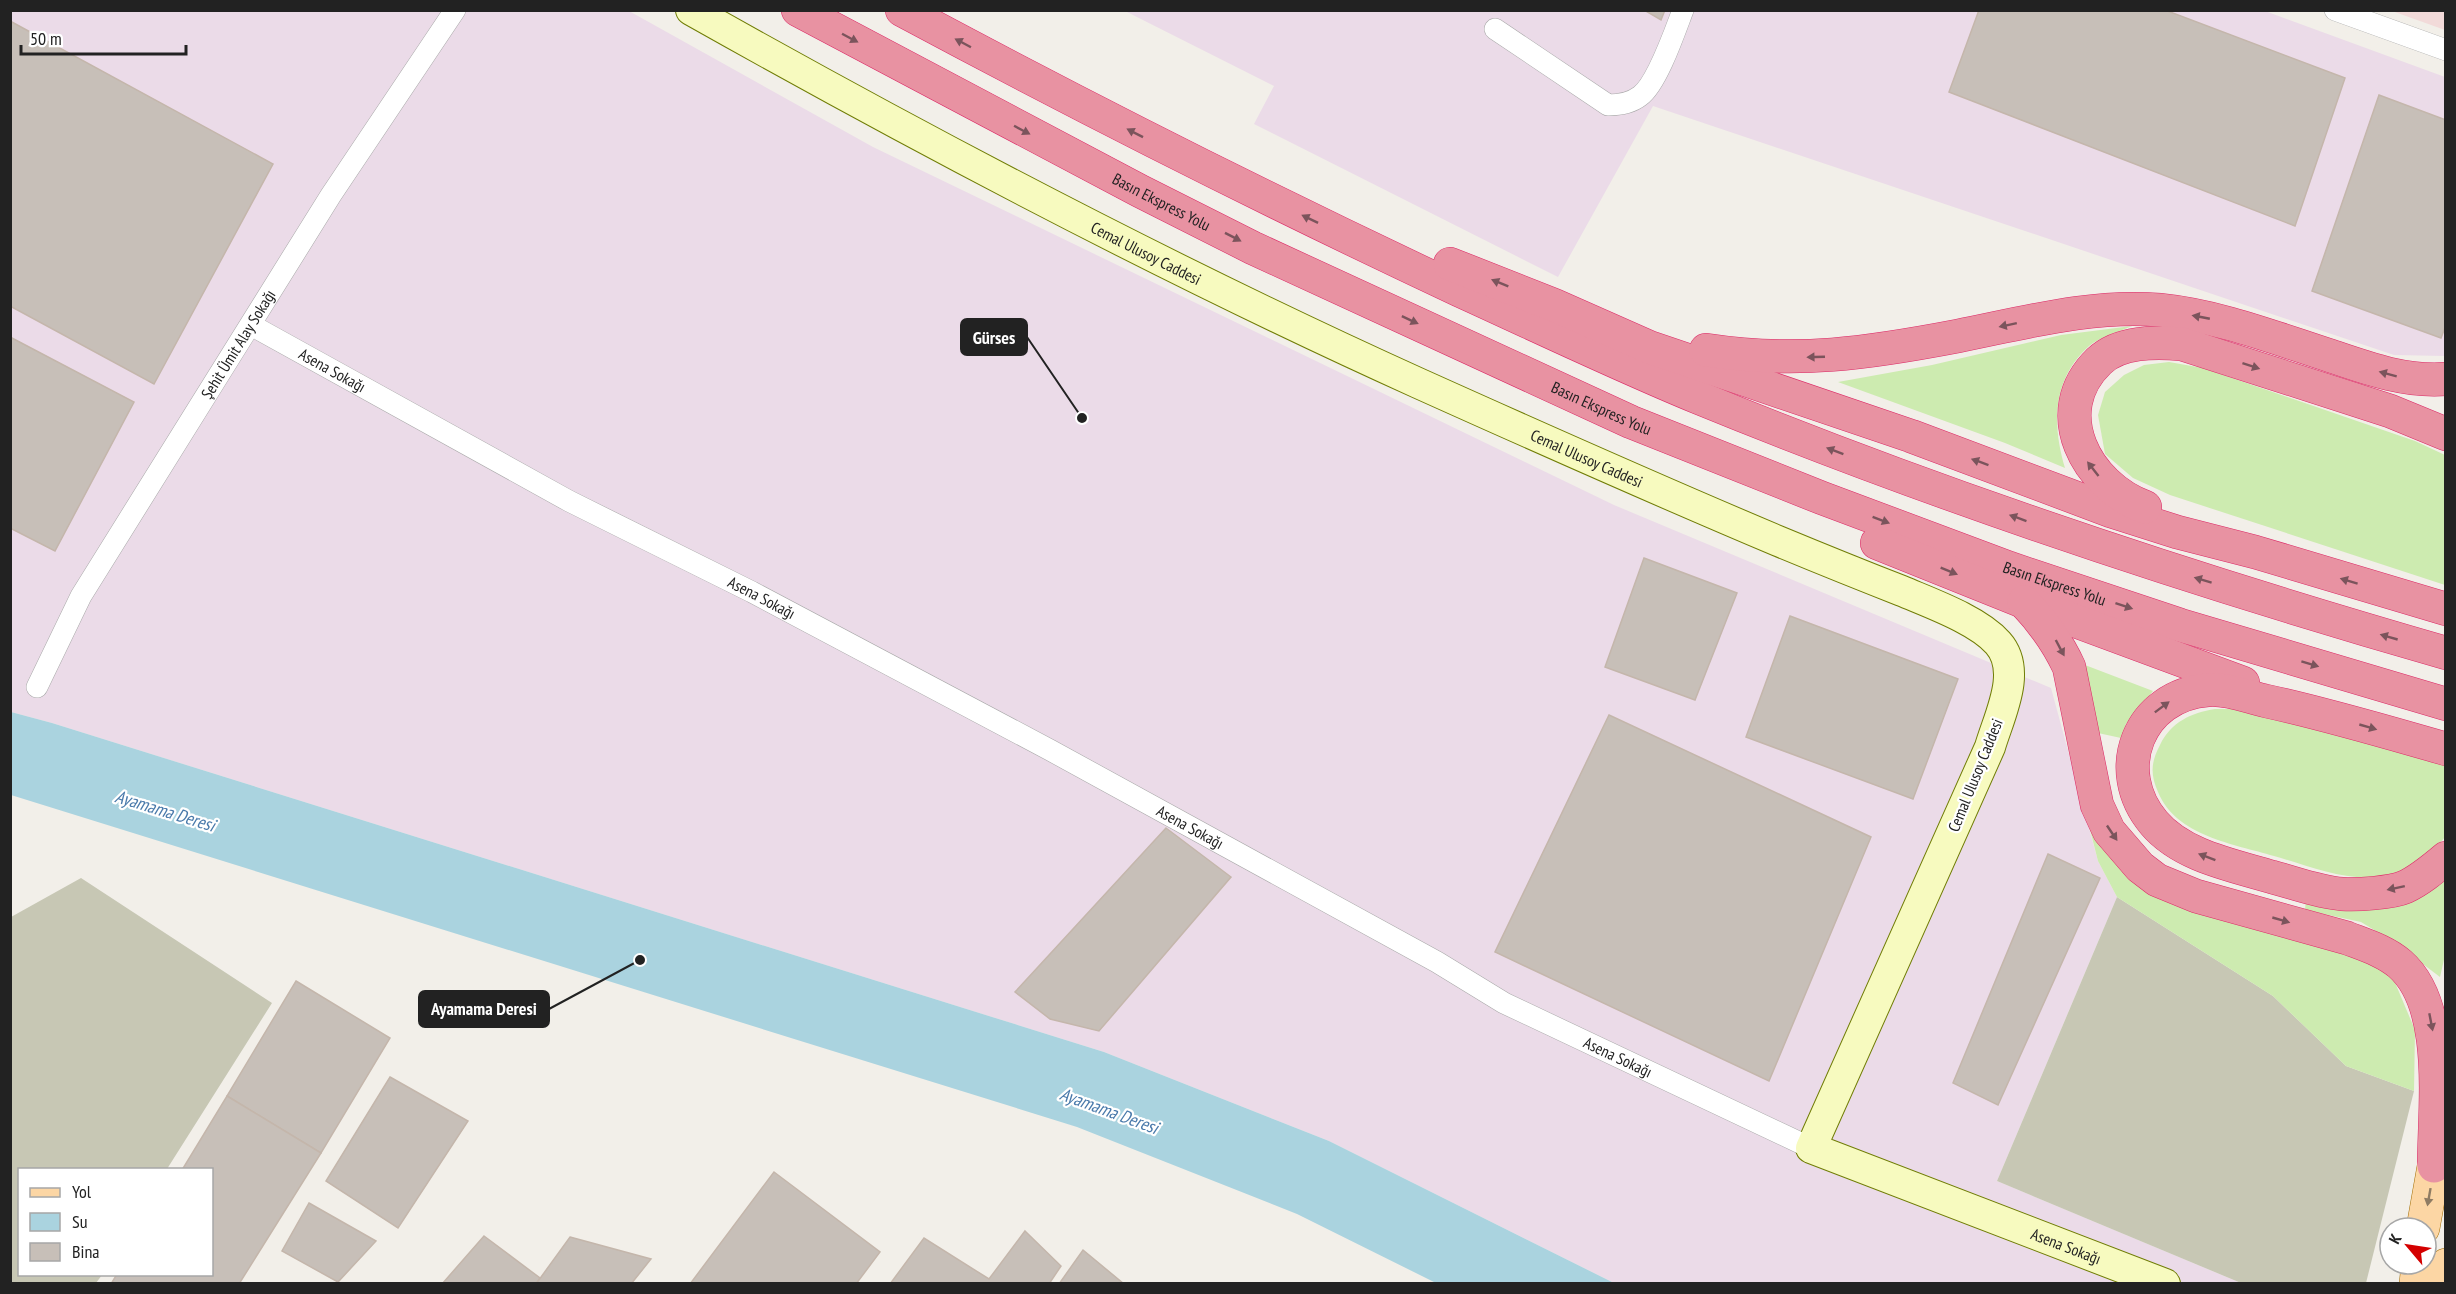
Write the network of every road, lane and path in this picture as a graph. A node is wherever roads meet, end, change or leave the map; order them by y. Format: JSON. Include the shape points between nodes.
{"nodes":[{"id":1,"x":455,"y":10,"type":"edge"},
{"id":2,"x":692,"y":10,"type":"edge"},
{"id":3,"x":798,"y":10,"type":"edge"},
{"id":4,"x":902,"y":10,"type":"edge"},
{"id":5,"x":1683,"y":10,"type":"edge"},
{"id":6,"x":2335,"y":10,"type":"edge"},
{"id":7,"x":1495,"y":29,"type":"dead end"},
{"id":8,"x":2445,"y":50,"type":"edge"},
{"id":9,"x":1363,"y":244,"type":"junction"},
{"id":10,"x":1554,"y":305,"type":"junction"},
{"id":11,"x":251,"y":325,"type":"junction"},
{"id":12,"x":2445,"y":379,"type":"edge"},
{"id":13,"x":1631,"y":422,"type":"junction"},
{"id":14,"x":2445,"y":434,"type":"edge"},
{"id":15,"x":2255,"y":552,"type":"junction"},
{"id":16,"x":2024,"y":602,"type":"junction"},
{"id":17,"x":2445,"y":609,"type":"edge"},
{"id":18,"x":2445,"y":653,"type":"edge"},
{"id":19,"x":37,"y":687,"type":"dead end"},
{"id":20,"x":2445,"y":704,"type":"edge"},
{"id":21,"x":2312,"y":711,"type":"junction"},
{"id":22,"x":2445,"y":748,"type":"edge"},
{"id":23,"x":2445,"y":858,"type":"edge"},
{"id":24,"x":2445,"y":1102,"type":"edge"},
{"id":25,"x":1811,"y":1148,"type":"junction"},
{"id":26,"x":2434,"y":1166,"type":"junction"},
{"id":27,"x":2425,"y":1216,"type":"edge"},
{"id":28,"x":2445,"y":1265,"type":"edge"},
{"id":29,"x":2158,"y":1282,"type":"edge"},
{"id":30,"x":2442,"y":1284,"type":"edge"}],
"edges":[{"from":1,"to":11,"type":"street","name":"Şehit Ümit Alay Sokağı","via":[[331,195]]},
{"from":2,"to":25,"type":"main road","name":"Cemal Ulusoy Caddesi","via":[[1033,195],[1227,294],[1515,426],[1948,611],[1998,643],[2008,661],[2010,677],[1990,747]]},
{"from":3,"to":13,"type":"highway","name":"Basın Ekspress Yolu","one_way":true,"via":[[1243,242]]},
{"from":9,"to":4,"type":"highway","one_way":true,"via":[[1176,154]]},
{"from":5,"to":7,"type":"street","via":[[1663,62],[1641,96],[1621,105],[1608,105]]},
{"from":6,"to":8,"type":"street"},
{"from":10,"to":9,"type":"highway","one_way":true,"via":[[1442,261]]},
{"from":18,"to":9,"type":"highway","one_way":true,"via":[[2176,572],[1936,489],[1695,396]]},
{"from":12,"to":10,"type":"highway","one_way":true,"via":[[2424,381],[2392,376],[2205,317],[2160,310],[2083,312],[1885,349],[1779,358],[1685,346]]},
{"from":15,"to":10,"type":"highway","one_way":true,"via":[[2111,511],[1911,436],[1649,347]]},
{"from":11,"to":19,"type":"street","name":"Şehit Ümit Alay Sokağı","via":[[81,596]]},
{"from":11,"to":25,"type":"street","name":"Asena Sokağı","via":[[568,501],[752,592],[1050,750],[1437,962],[1503,1003]]},
{"from":13,"to":16,"type":"highway","one_way":true,"via":[[1695,465],[1744,488]]},
{"from":13,"to":20,"type":"highway","name":"Basın Ekspress Yolu","one_way":true,"via":[[2009,568],[2180,625]]},
{"from":15,"to":14,"type":"highway","one_way":true,"via":[[2206,529],[2133,503],[2098,476],[2084,457],[2075,419],[2084,380],[2100,360],[2123,348],[2153,342],[2182,344],[2390,411]]},
{"from":17,"to":15,"type":"highway","one_way":true},
{"from":16,"to":21,"type":"highway"},
{"from":16,"to":26,"type":"highway","one_way":true,"via":[[2044,622],[2064,656],[2076,693],[2097,805],[2109,831],[2140,867],[2196,896],[2347,938],[2388,956],[2411,976],[2429,1012],[2433,1036]]},
{"from":21,"to":22,"type":"highway","one_way":true},
{"from":23,"to":21,"type":"highway","one_way":true,"via":[[2404,888],[2343,894],[2314,889],[2184,847],[2154,823],[2141,802],[2133,778],[2133,753],[2142,728],[2159,706],[2187,693],[2211,689]]},
{"from":24,"to":26,"type":"main road"},
{"from":25,"to":29,"type":"main road","name":"Asena Sokağı"},
{"from":26,"to":27,"type":"main road","one_way":true},
{"from":28,"to":30,"type":"main road"}]}
